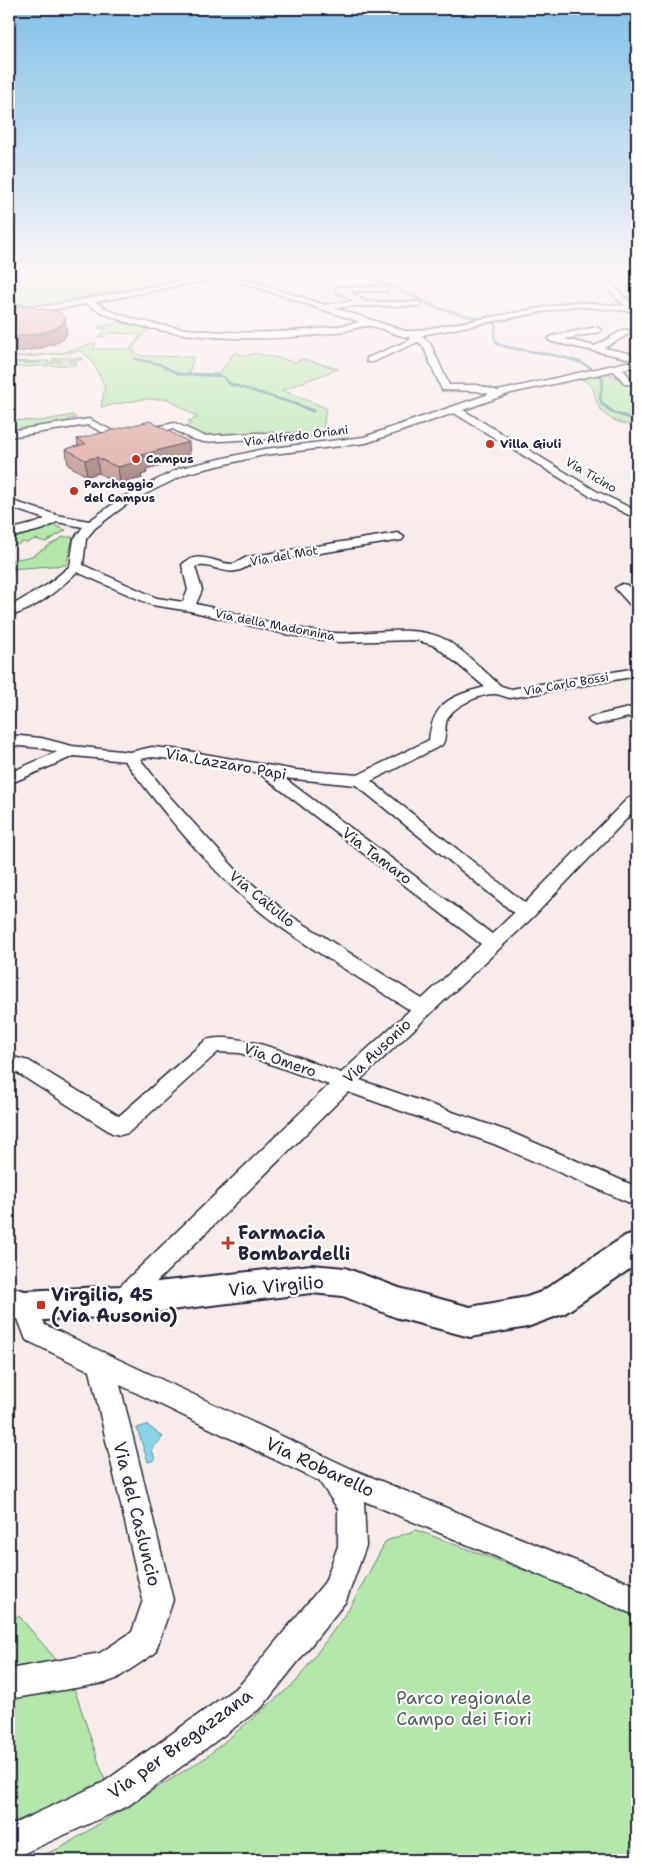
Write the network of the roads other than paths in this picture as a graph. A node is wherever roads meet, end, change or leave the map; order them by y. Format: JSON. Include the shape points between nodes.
{"nodes":[{"id":1,"x":433,"y":360,"type":"edge"},
{"id":2,"x":637,"y":363,"type":"edge"},
{"id":3,"x":617,"y":368,"type":"junction"},
{"id":4,"x":628,"y":382,"type":"dead end"},
{"id":5,"x":498,"y":394,"type":"junction"},
{"id":6,"x":455,"y":409,"type":"junction"},
{"id":7,"x":9,"y":434,"type":"edge"},
{"id":8,"x":339,"y":444,"type":"junction"},
{"id":9,"x":9,"y":503,"type":"edge"},
{"id":10,"x":24,"y":508,"type":"junction"},
{"id":11,"x":9,"y":513,"type":"edge"},
{"id":12,"x":637,"y":516,"type":"edge"},
{"id":13,"x":55,"y":518,"type":"junction"},
{"id":14,"x":91,"y":525,"type":"junction"},
{"id":15,"x":9,"y":534,"type":"edge"},
{"id":16,"x":398,"y":538,"type":"dead end"},
{"id":17,"x":76,"y":567,"type":"junction"},
{"id":18,"x":622,"y":588,"type":"dead end"},
{"id":19,"x":637,"y":604,"type":"edge"},
{"id":20,"x":188,"y":607,"type":"junction"},
{"id":21,"x":9,"y":612,"type":"edge"},
{"id":22,"x":637,"y":672,"type":"edge"},
{"id":23,"x":496,"y":689,"type":"junction"},
{"id":24,"x":637,"y":711,"type":"edge"},
{"id":25,"x":596,"y":720,"type":"dead end"},
{"id":26,"x":9,"y":740,"type":"edge"},
{"id":27,"x":72,"y":751,"type":"junction"},
{"id":28,"x":130,"y":757,"type":"junction"},
{"id":29,"x":262,"y":769,"type":"junction"},
{"id":30,"x":9,"y":779,"type":"edge"},
{"id":31,"x":360,"y":780,"type":"junction"},
{"id":32,"x":636,"y":802,"type":"edge"},
{"id":33,"x":526,"y":913,"type":"junction"},
{"id":34,"x":493,"y":944,"type":"junction"},
{"id":35,"x":424,"y":1008,"type":"junction"},
{"id":36,"x":9,"y":1063,"type":"edge"},
{"id":37,"x":345,"y":1082,"type":"junction"},
{"id":38,"x":637,"y":1197,"type":"edge"},
{"id":39,"x":637,"y":1246,"type":"edge"},
{"id":40,"x":121,"y":1301,"type":"junction"},
{"id":41,"x":17,"y":1304,"type":"edge"},
{"id":42,"x":101,"y":1362,"type":"junction"},
{"id":43,"x":330,"y":1472,"type":"junction"},
{"id":44,"x":637,"y":1600,"type":"edge"},
{"id":45,"x":9,"y":1684,"type":"edge"},
{"id":46,"x":9,"y":1843,"type":"edge"}],
"edges":[{"from":1,"to":5,"type":"street","via":[[445,388],[477,388]]},
{"from":2,"to":3,"type":"street","name":"Via Alfredo Oriani"},
{"from":3,"to":4,"type":"street"},
{"from":3,"to":5,"type":"street","name":"Via Alfredo Oriani"},
{"from":5,"to":6,"type":"street","name":"Via Alfredo Oriani"},
{"from":6,"to":8,"type":"street","name":"Via Alfredo Oriani","via":[[379,436]]},
{"from":6,"to":12,"type":"street","name":"Via Ticino","via":[[592,493]]},
{"from":7,"to":8,"type":"street","via":[[90,422],[118,437],[175,426],[204,439],[262,436],[309,438]]},
{"from":8,"to":14,"type":"street","name":"Via Alfredo Oriani","via":[[264,452],[184,470],[127,499]]},
{"from":9,"to":10,"type":"street"},
{"from":10,"to":11,"type":"street"},
{"from":10,"to":13,"type":"street"},
{"from":13,"to":14,"type":"street"},
{"from":13,"to":15,"type":"street","via":[[40,526]]},
{"from":14,"to":17,"type":"street","name":"Via Alfredo Oriani","via":[[80,539]]},
{"from":16,"to":20,"type":"street","name":"Via del Mot","via":[[248,561],[234,568],[211,562],[193,562],[188,565],[195,590]]},
{"from":17,"to":20,"type":"street","name":"Via della Madonnina","via":[[154,602]]},
{"from":17,"to":21,"type":"street","via":[[52,588]]},
{"from":18,"to":19,"type":"street"},
{"from":20,"to":23,"type":"street","name":"Via della Madonnina","via":[[324,637],[433,639]]},
{"from":22,"to":23,"type":"street","name":"Via Carlo Bossi","via":[[510,694]]},
{"from":23,"to":31,"type":"street","name":"Via Lazzaro Papi","via":[[465,698],[447,708],[440,718],[436,742]]},
{"from":24,"to":25,"type":"street"},
{"from":26,"to":27,"type":"street","via":[[41,743]]},
{"from":27,"to":28,"type":"street","name":"Via Lazzaro Papi"},
{"from":27,"to":30,"type":"street","name":"Via Lazzaro Papi"},
{"from":28,"to":29,"type":"street","name":"Via Lazzaro Papi","via":[[152,752]]},
{"from":28,"to":35,"type":"street","name":"Via Catullo","via":[[163,800],[239,882],[281,918]]},
{"from":29,"to":31,"type":"street","name":"Via Lazzaro Papi"},
{"from":29,"to":34,"type":"street","name":"Via Tamaro"},
{"from":31,"to":33,"type":"street"},
{"from":32,"to":33,"type":"street","name":"Via Ausonio"},
{"from":33,"to":34,"type":"street","name":"Via Ausonio"},
{"from":34,"to":35,"type":"street","name":"Via Ausonio"},
{"from":35,"to":37,"type":"street","name":"Via Ausonio"},
{"from":36,"to":37,"type":"street","name":"Via Omero","via":[[22,1066],[120,1127],[213,1045],[241,1046]]},
{"from":37,"to":38,"type":"street","name":"Via Omero","via":[[502,1138]]},
{"from":37,"to":40,"type":"street","name":"Via Ausonio"},
{"from":39,"to":40,"type":"main road","name":"Via Virgilio","via":[[553,1303],[528,1312],[470,1322],[395,1302],[345,1282],[311,1280]]},
{"from":40,"to":41,"type":"main road","name":"Via Virgilio"},
{"from":41,"to":42,"type":"street","name":"Via Robarello","via":[[35,1332]]},
{"from":42,"to":43,"type":"street","name":"Via Robarello"},
{"from":42,"to":45,"type":"street","name":"Via del Casluncio","via":[[158,1600],[144,1642],[105,1668]]},
{"from":43,"to":44,"type":"street","name":"Via Robarello"},
{"from":43,"to":46,"type":"street","name":"Via per Bregazzana","via":[[352,1505],[352,1546],[336,1591],[250,1696],[116,1794]]}]}
